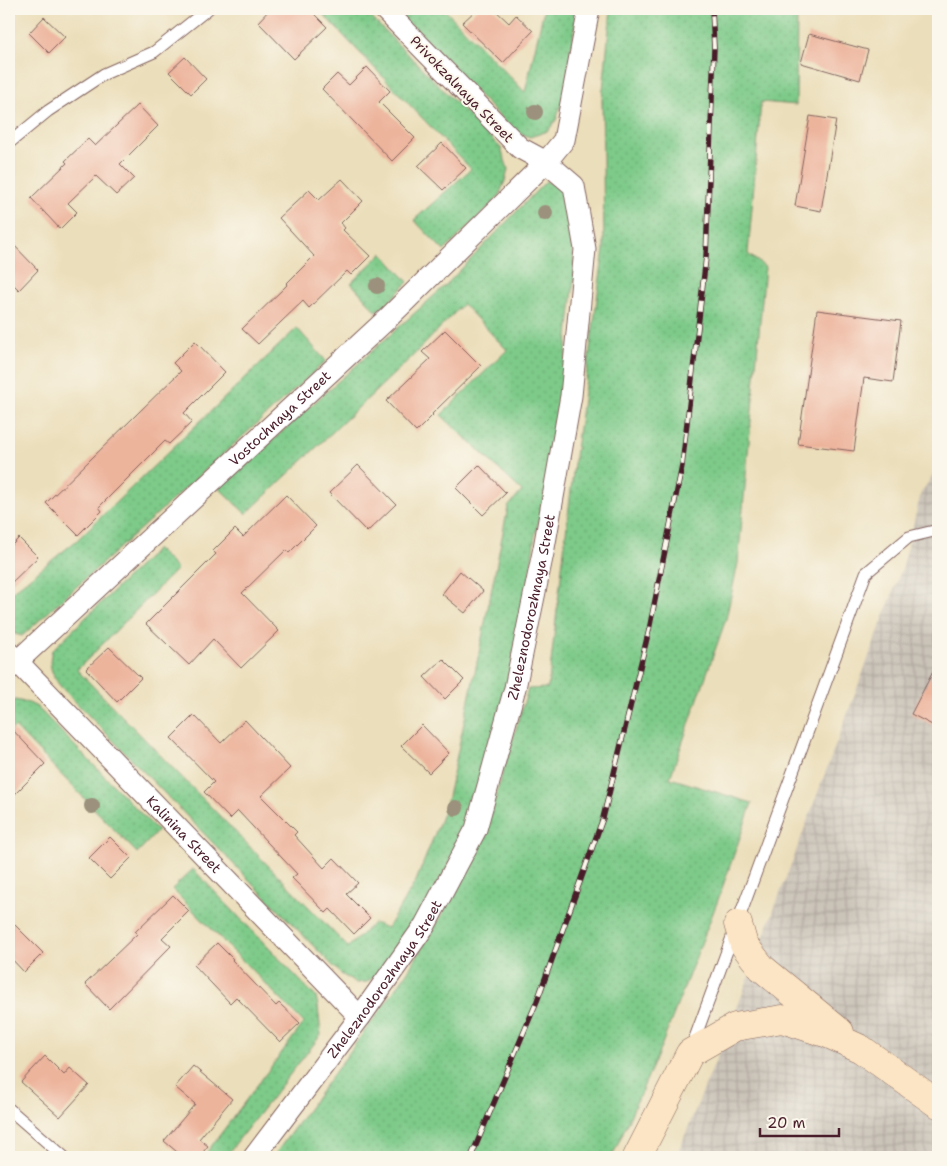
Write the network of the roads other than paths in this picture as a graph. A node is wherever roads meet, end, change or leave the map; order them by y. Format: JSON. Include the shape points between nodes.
{"nodes":[{"id":1,"x":208,"y":9,"type":"edge"},
{"id":2,"x":384,"y":9,"type":"edge"},
{"id":3,"x":589,"y":9,"type":"edge"},
{"id":4,"x":9,"y":143,"type":"edge"},
{"id":5,"x":546,"y":162,"type":"junction"},
{"id":6,"x":938,"y":530,"type":"edge"},
{"id":7,"x":12,"y":661,"type":"edge"},
{"id":8,"x":738,"y":924,"type":"junction"},
{"id":9,"x":360,"y":1017,"type":"junction"},
{"id":10,"x":861,"y":1049,"type":"junction"},
{"id":11,"x":690,"y":1052,"type":"junction"},
{"id":12,"x":938,"y":1104,"type":"edge"},
{"id":13,"x":9,"y":1109,"type":"edge"},
{"id":14,"x":64,"y":1157,"type":"edge"},
{"id":15,"x":254,"y":1157,"type":"edge"},
{"id":16,"x":638,"y":1157,"type":"edge"}],
"edges":[{"from":1,"to":4,"type":"lane","via":[[154,52],[104,74],[48,111]]},
{"from":2,"to":5,"type":"street","name":"Privokzalnaya Street","via":[[520,148]]},
{"from":3,"to":5,"type":"street","via":[[564,140]]},
{"from":5,"to":7,"type":"street","name":"Vostochnaya Street","via":[[386,320]]},
{"from":5,"to":9,"type":"street","name":"Zheleznodorozhnaya Street","via":[[574,186],[585,249],[571,396],[515,688],[476,828],[425,925]]},
{"from":6,"to":8,"type":"lane","via":[[909,537],[866,574]]},
{"from":7,"to":9,"type":"street","name":"Kalinina Street"},
{"from":8,"to":10,"type":"main road","via":[[744,945],[762,968]]},
{"from":8,"to":11,"type":"lane"},
{"from":9,"to":15,"type":"street","name":"Zheleznodorozhnaya Street"},
{"from":10,"to":11,"type":"main road","via":[[782,1019],[735,1027]]},
{"from":10,"to":12,"type":"main road"},
{"from":11,"to":16,"type":"main road"},
{"from":13,"to":14,"type":"lane"}]}
